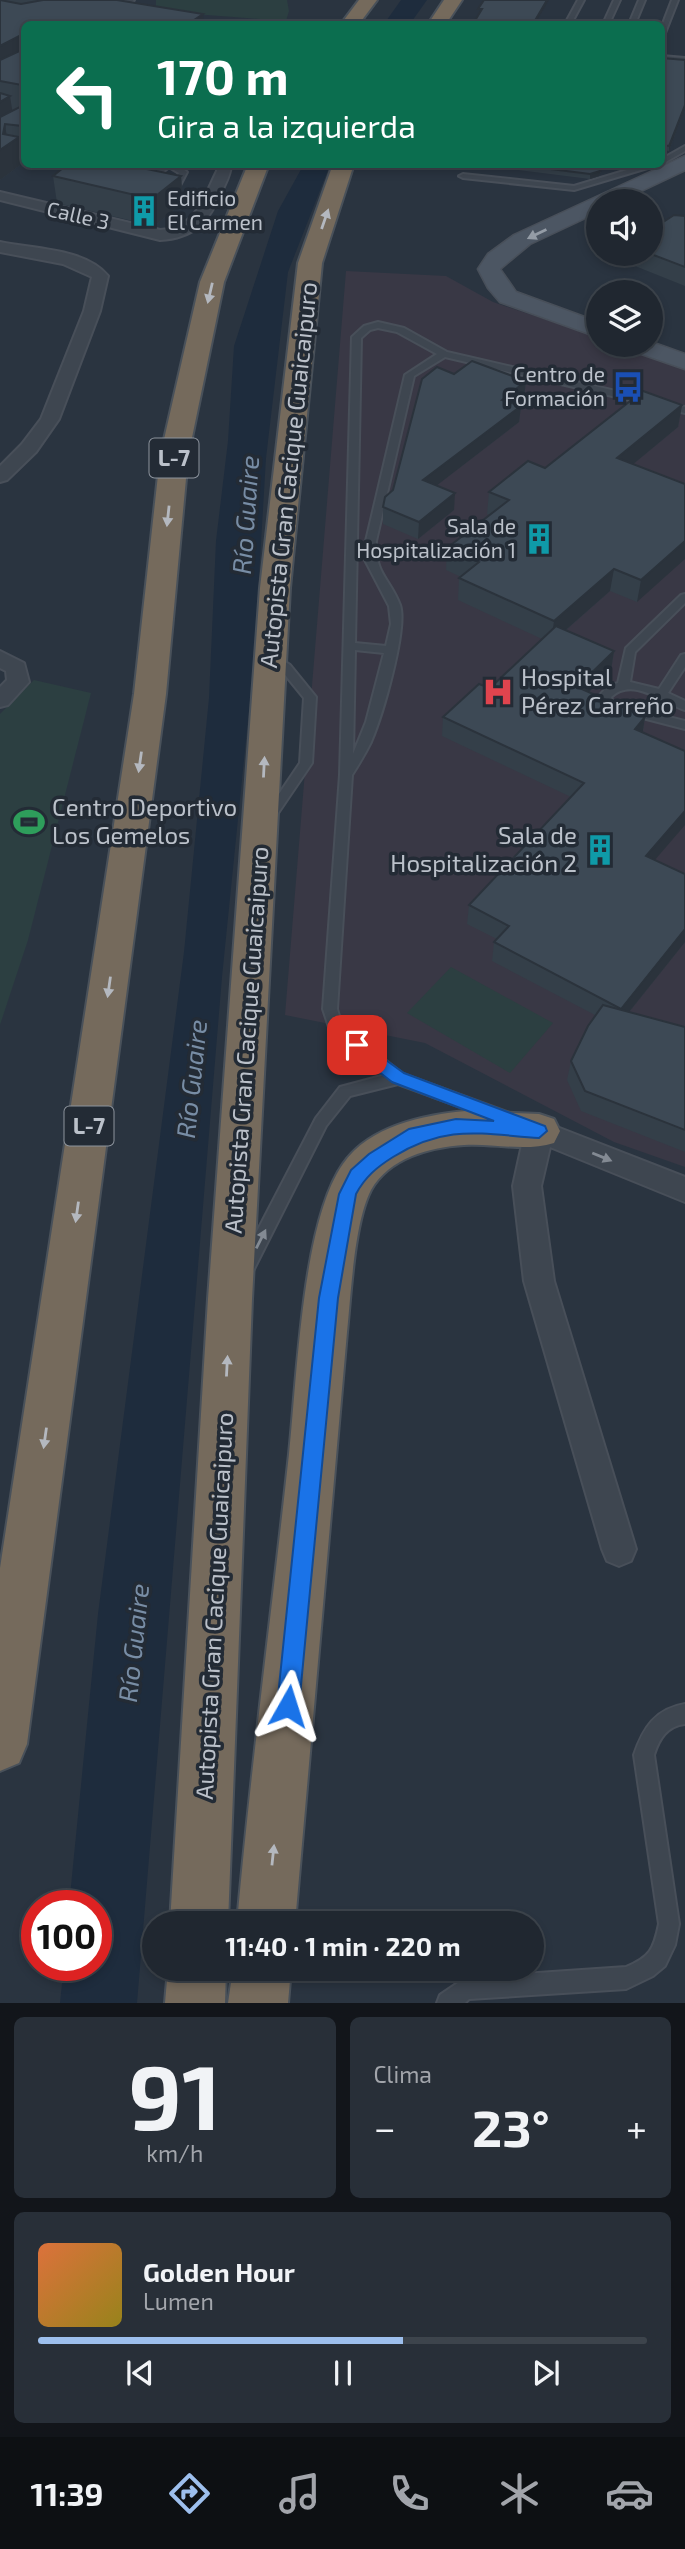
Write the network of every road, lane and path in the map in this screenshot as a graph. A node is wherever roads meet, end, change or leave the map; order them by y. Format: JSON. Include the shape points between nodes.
{"nodes":[{"id":1,"x":128,"y":0,"type":"edge"},
{"id":2,"x":368,"y":0,"type":"edge"},
{"id":3,"x":453,"y":0,"type":"edge"},
{"id":4,"x":581,"y":0,"type":"edge"},
{"id":5,"x":617,"y":0,"type":"edge"},
{"id":6,"x":642,"y":0,"type":"edge"},
{"id":7,"x":675,"y":0,"type":"edge"},
{"id":8,"x":86,"y":7,"type":"edge"},
{"id":9,"x":109,"y":11,"type":"junction"},
{"id":10,"x":131,"y":16,"type":"edge"},
{"id":11,"x":94,"y":21,"type":"edge"},
{"id":12,"x":352,"y":21,"type":"edge"},
{"id":13,"x":439,"y":21,"type":"edge"},
{"id":14,"x":570,"y":21,"type":"edge"},
{"id":15,"x":607,"y":21,"type":"edge"},
{"id":16,"x":633,"y":21,"type":"edge"},
{"id":17,"x":665,"y":27,"type":"edge"},
{"id":18,"x":665,"y":58,"type":"edge"},
{"id":19,"x":685,"y":60,"type":"edge"},
{"id":20,"x":685,"y":148,"type":"edge"},
{"id":21,"x":665,"y":160,"type":"edge"},
{"id":22,"x":685,"y":162,"type":"edge"},
{"id":23,"x":164,"y":168,"type":"edge"},
{"id":24,"x":176,"y":168,"type":"edge"},
{"id":25,"x":224,"y":168,"type":"edge"},
{"id":26,"x":256,"y":168,"type":"edge"},
{"id":27,"x":343,"y":168,"type":"edge"},
{"id":28,"x":643,"y":168,"type":"edge"},
{"id":29,"x":463,"y":176,"type":"dead end"},
{"id":30,"x":629,"y":189,"type":"edge"},
{"id":31,"x":49,"y":190,"type":"dead end"},
{"id":32,"x":134,"y":190,"type":"edge"},
{"id":33,"x":173,"y":193,"type":"edge"},
{"id":34,"x":0,"y":196,"type":"edge"},
{"id":35,"x":29,"y":204,"type":"junction"},
{"id":36,"x":586,"y":210,"type":"edge"},
{"id":37,"x":0,"y":247,"type":"edge"},
{"id":38,"x":586,"y":326,"type":"edge"},
{"id":39,"x":444,"y":354,"type":"junction"},
{"id":40,"x":663,"y":354,"type":"edge"},
{"id":41,"x":685,"y":362,"type":"edge"},
{"id":42,"x":685,"y":410,"type":"edge"},
{"id":43,"x":0,"y":476,"type":"edge"},
{"id":44,"x":685,"y":597,"type":"edge"},
{"id":45,"x":350,"y":646,"type":"junction"},
{"id":46,"x":390,"y":650,"type":"junction"},
{"id":47,"x":0,"y":658,"type":"edge"},
{"id":48,"x":685,"y":658,"type":"edge"},
{"id":49,"x":623,"y":686,"type":"junction"},
{"id":50,"x":661,"y":694,"type":"junction"},
{"id":51,"x":0,"y":700,"type":"edge"},
{"id":52,"x":685,"y":706,"type":"edge"},
{"id":53,"x":685,"y":725,"type":"edge"},
{"id":54,"x":346,"y":775,"type":"junction"},
{"id":55,"x":398,"y":1078,"type":"junction"},
{"id":56,"x":539,"y":1131,"type":"junction"},
{"id":57,"x":685,"y":1190,"type":"edge"},
{"id":58,"x":230,"y":1299,"type":"junction"},
{"id":59,"x":619,"y":1549,"type":"dead end"},
{"id":60,"x":29,"y":1557,"type":"junction"},
{"id":61,"x":0,"y":1614,"type":"edge"},
{"id":62,"x":685,"y":1714,"type":"edge"},
{"id":63,"x":0,"y":1744,"type":"edge"},
{"id":64,"x":200,"y":1911,"type":"edge"},
{"id":65,"x":267,"y":1911,"type":"edge"},
{"id":66,"x":196,"y":1981,"type":"edge"},
{"id":67,"x":261,"y":1981,"type":"edge"},
{"id":68,"x":195,"y":2003,"type":"edge"},
{"id":69,"x":258,"y":2003,"type":"edge"},
{"id":70,"x":448,"y":2003,"type":"edge"}],
"edges":[{"from":1,"to":9,"type":"street"},
{"from":2,"to":12,"type":"highway"},
{"from":3,"to":13,"type":"highway"},
{"from":4,"to":14,"type":"lane"},
{"from":5,"to":15,"type":"lane"},
{"from":6,"to":16,"type":"lane"},
{"from":7,"to":17,"type":"lane"},
{"from":8,"to":9,"type":"street"},
{"from":9,"to":10,"type":"street"},
{"from":9,"to":11,"type":"street"},
{"from":18,"to":19,"type":"lane"},
{"from":20,"to":21,"type":"lane"},
{"from":22,"to":30,"type":"main road"},
{"from":23,"to":32,"type":"lane"},
{"from":24,"to":33,"type":"lane","via":[[183,172]]},
{"from":25,"to":35,"type":"street","name":"Calle 3","via":[[196,226],[186,233],[160,235]]},
{"from":26,"to":60,"type":"highway","number":"L-7","one_way":true,"via":[[212,282],[174,457],[150,694]]},
{"from":58,"to":27,"type":"highway","name":"Autopista Gran Cacique Guaicaipuro","one_way":true,"via":[[275,588],[310,263]]},
{"from":28,"to":29,"type":"lane","via":[[574,188]]},
{"from":31,"to":35,"type":"street"},
{"from":34,"to":35,"type":"street","name":"Calle 3"},
{"from":36,"to":38,"type":"main road","one_way":true,"via":[[513,245],[494,258],[489,269],[508,297]]},
{"from":37,"to":43,"type":"street","via":[[78,263],[100,276],[92,311],[50,419]]},
{"from":39,"to":42,"type":"lane"},
{"from":39,"to":45,"type":"lane","via":[[388,326],[370,327],[358,337]]},
{"from":39,"to":46,"type":"lane","via":[[410,376],[372,541],[370,560],[395,606],[397,624]]},
{"from":40,"to":41,"type":"main road"},
{"from":44,"to":49,"type":"lane","via":[[631,651]]},
{"from":45,"to":46,"type":"lane"},
{"from":45,"to":54,"type":"lane"},
{"from":46,"to":54,"type":"lane","via":[[369,732]]},
{"from":47,"to":51,"type":"street","via":[[16,668],[18,682]]},
{"from":48,"to":50,"type":"lane"},
{"from":49,"to":50,"type":"lane"},
{"from":49,"to":53,"type":"lane","via":[[609,690],[605,696],[608,705]]},
{"from":50,"to":52,"type":"lane"},
{"from":54,"to":55,"type":"lane","via":[[330,1009],[336,1029]]},
{"from":55,"to":56,"type":"lane"},
{"from":58,"to":55,"type":"lane","one_way":true,"via":[[321,1122],[345,1091]]},
{"from":56,"to":57,"type":"street","one_way":true},
{"from":56,"to":59,"type":"street","via":[[527,1186],[539,1281]]},
{"from":65,"to":56,"type":"highway","one_way":true,"via":[[329,1298],[347,1194],[357,1175],[375,1159],[415,1134],[456,1126]]},
{"from":64,"to":58,"type":"highway","name":"Autopista Gran Cacique Guaicaipuro","one_way":true},
{"from":60,"to":61,"type":"highway"},
{"from":60,"to":63,"type":"highway","number":"L-7"},
{"from":62,"to":70,"type":"lane","via":[[676,1714],[652,1731],[644,1755],[668,1924],[665,1951],[651,1969],[626,1978],[465,1989]]},
{"from":66,"to":68,"type":"highway"},
{"from":67,"to":69,"type":"highway"}]}
